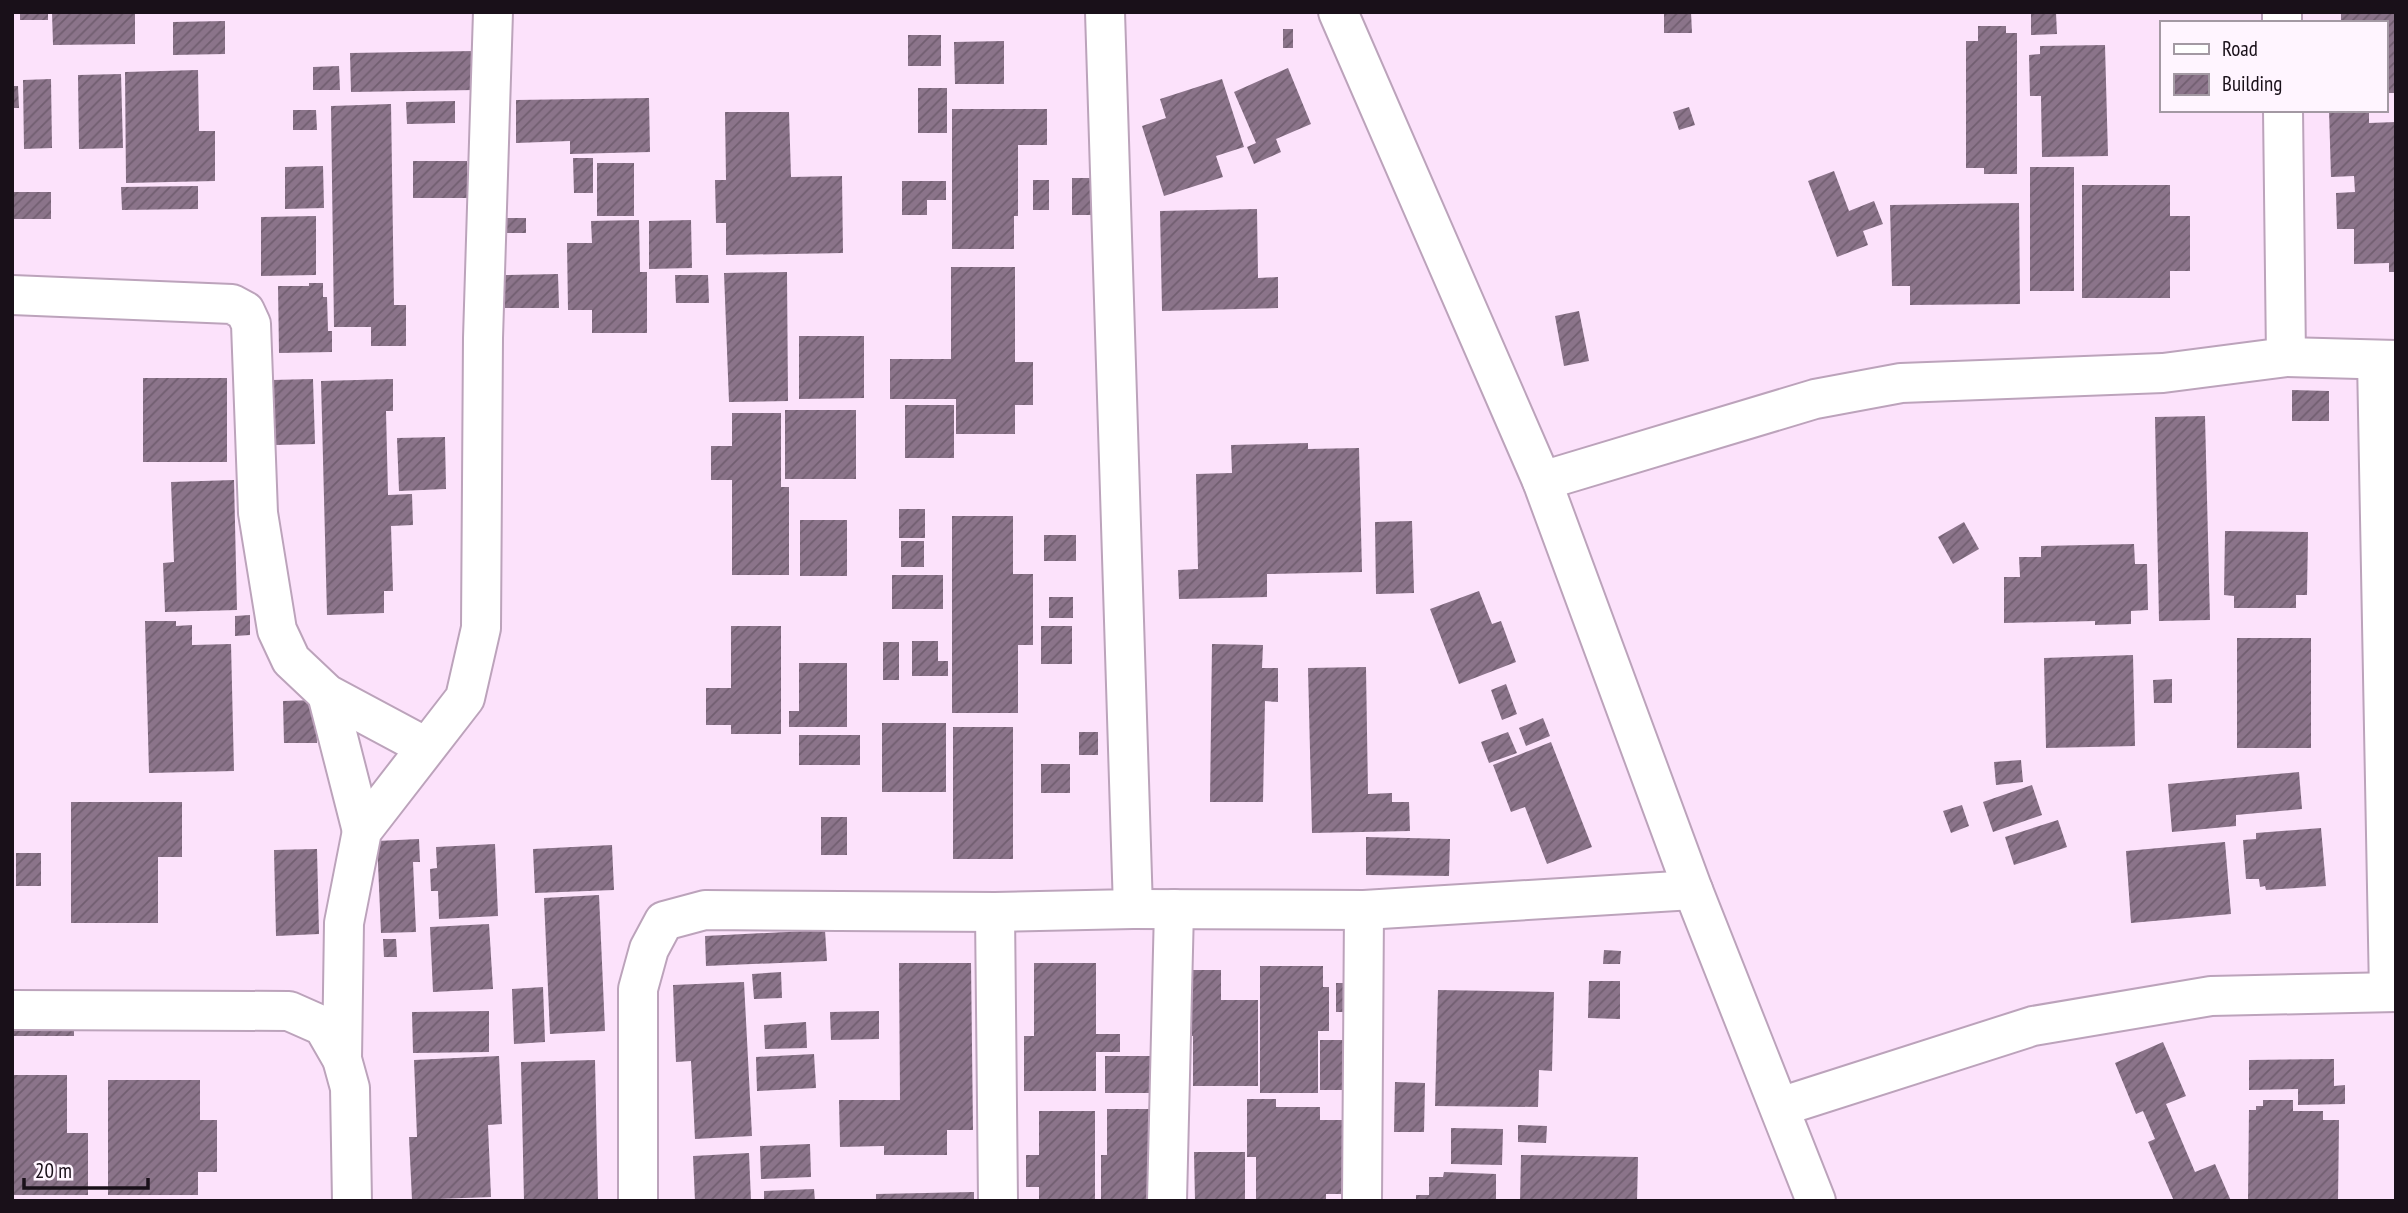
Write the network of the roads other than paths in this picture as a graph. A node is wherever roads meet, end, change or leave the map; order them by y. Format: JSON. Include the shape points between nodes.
{"nodes":[{"id":1,"x":493,"y":12,"type":"edge"},
{"id":2,"x":1105,"y":12,"type":"edge"},
{"id":3,"x":1338,"y":12,"type":"edge"},
{"id":4,"x":2283,"y":112,"type":"edge"},
{"id":5,"x":12,"y":295,"type":"edge"},
{"id":6,"x":2286,"y":357,"type":"junction"},
{"id":7,"x":2386,"y":360,"type":"edge"},
{"id":8,"x":1542,"y":481,"type":"junction"},
{"id":9,"x":327,"y":694,"type":"junction"},
{"id":10,"x":426,"y":747,"type":"junction"},
{"id":11,"x":362,"y":831,"type":"junction"},
{"id":12,"x":1693,"y":890,"type":"junction"},
{"id":13,"x":1133,"y":909,"type":"junction"},
{"id":14,"x":1174,"y":909,"type":"junction"},
{"id":15,"x":1364,"y":910,"type":"junction"},
{"id":16,"x":995,"y":912,"type":"junction"},
{"id":17,"x":2393,"y":992,"type":"edge"},
{"id":18,"x":12,"y":1010,"type":"edge"},
{"id":19,"x":342,"y":1059,"type":"junction"},
{"id":20,"x":1780,"y":1107,"type":"junction"},
{"id":21,"x":352,"y":1201,"type":"edge"},
{"id":22,"x":638,"y":1201,"type":"edge"},
{"id":23,"x":998,"y":1201,"type":"edge"},
{"id":24,"x":1167,"y":1201,"type":"edge"},
{"id":25,"x":1362,"y":1201,"type":"edge"},
{"id":26,"x":1816,"y":1201,"type":"edge"}],
"edges":[{"from":1,"to":10,"type":"street","via":[[483,338],[481,628],[465,698]]},
{"from":2,"to":13,"type":"street"},
{"from":3,"to":8,"type":"street"},
{"from":4,"to":6,"type":"street"},
{"from":5,"to":9,"type":"street","via":[[232,304],[245,310],[251,324],[258,513],[277,630],[291,660]]},
{"from":6,"to":7,"type":"street"},
{"from":6,"to":8,"type":"street","via":[[2164,373],[1901,383],[1815,399]]},
{"from":7,"to":17,"type":"street"},
{"from":8,"to":12,"type":"street"},
{"from":9,"to":10,"type":"street"},
{"from":9,"to":11,"type":"street"},
{"from":10,"to":11,"type":"street"},
{"from":11,"to":19,"type":"street","via":[[344,923]]},
{"from":12,"to":15,"type":"street"},
{"from":12,"to":20,"type":"street"},
{"from":13,"to":14,"type":"street"},
{"from":13,"to":16,"type":"street"},
{"from":14,"to":15,"type":"street"},
{"from":14,"to":24,"type":"street"},
{"from":15,"to":25,"type":"street"},
{"from":16,"to":22,"type":"street","via":[[705,910],[664,921],[649,949],[638,989]]},
{"from":16,"to":23,"type":"street"},
{"from":17,"to":20,"type":"street","via":[[2211,996],[2033,1026]]},
{"from":18,"to":19,"type":"street","via":[[289,1011],[323,1026]]},
{"from":19,"to":21,"type":"street","via":[[350,1088]]},
{"from":20,"to":26,"type":"street"}]}
